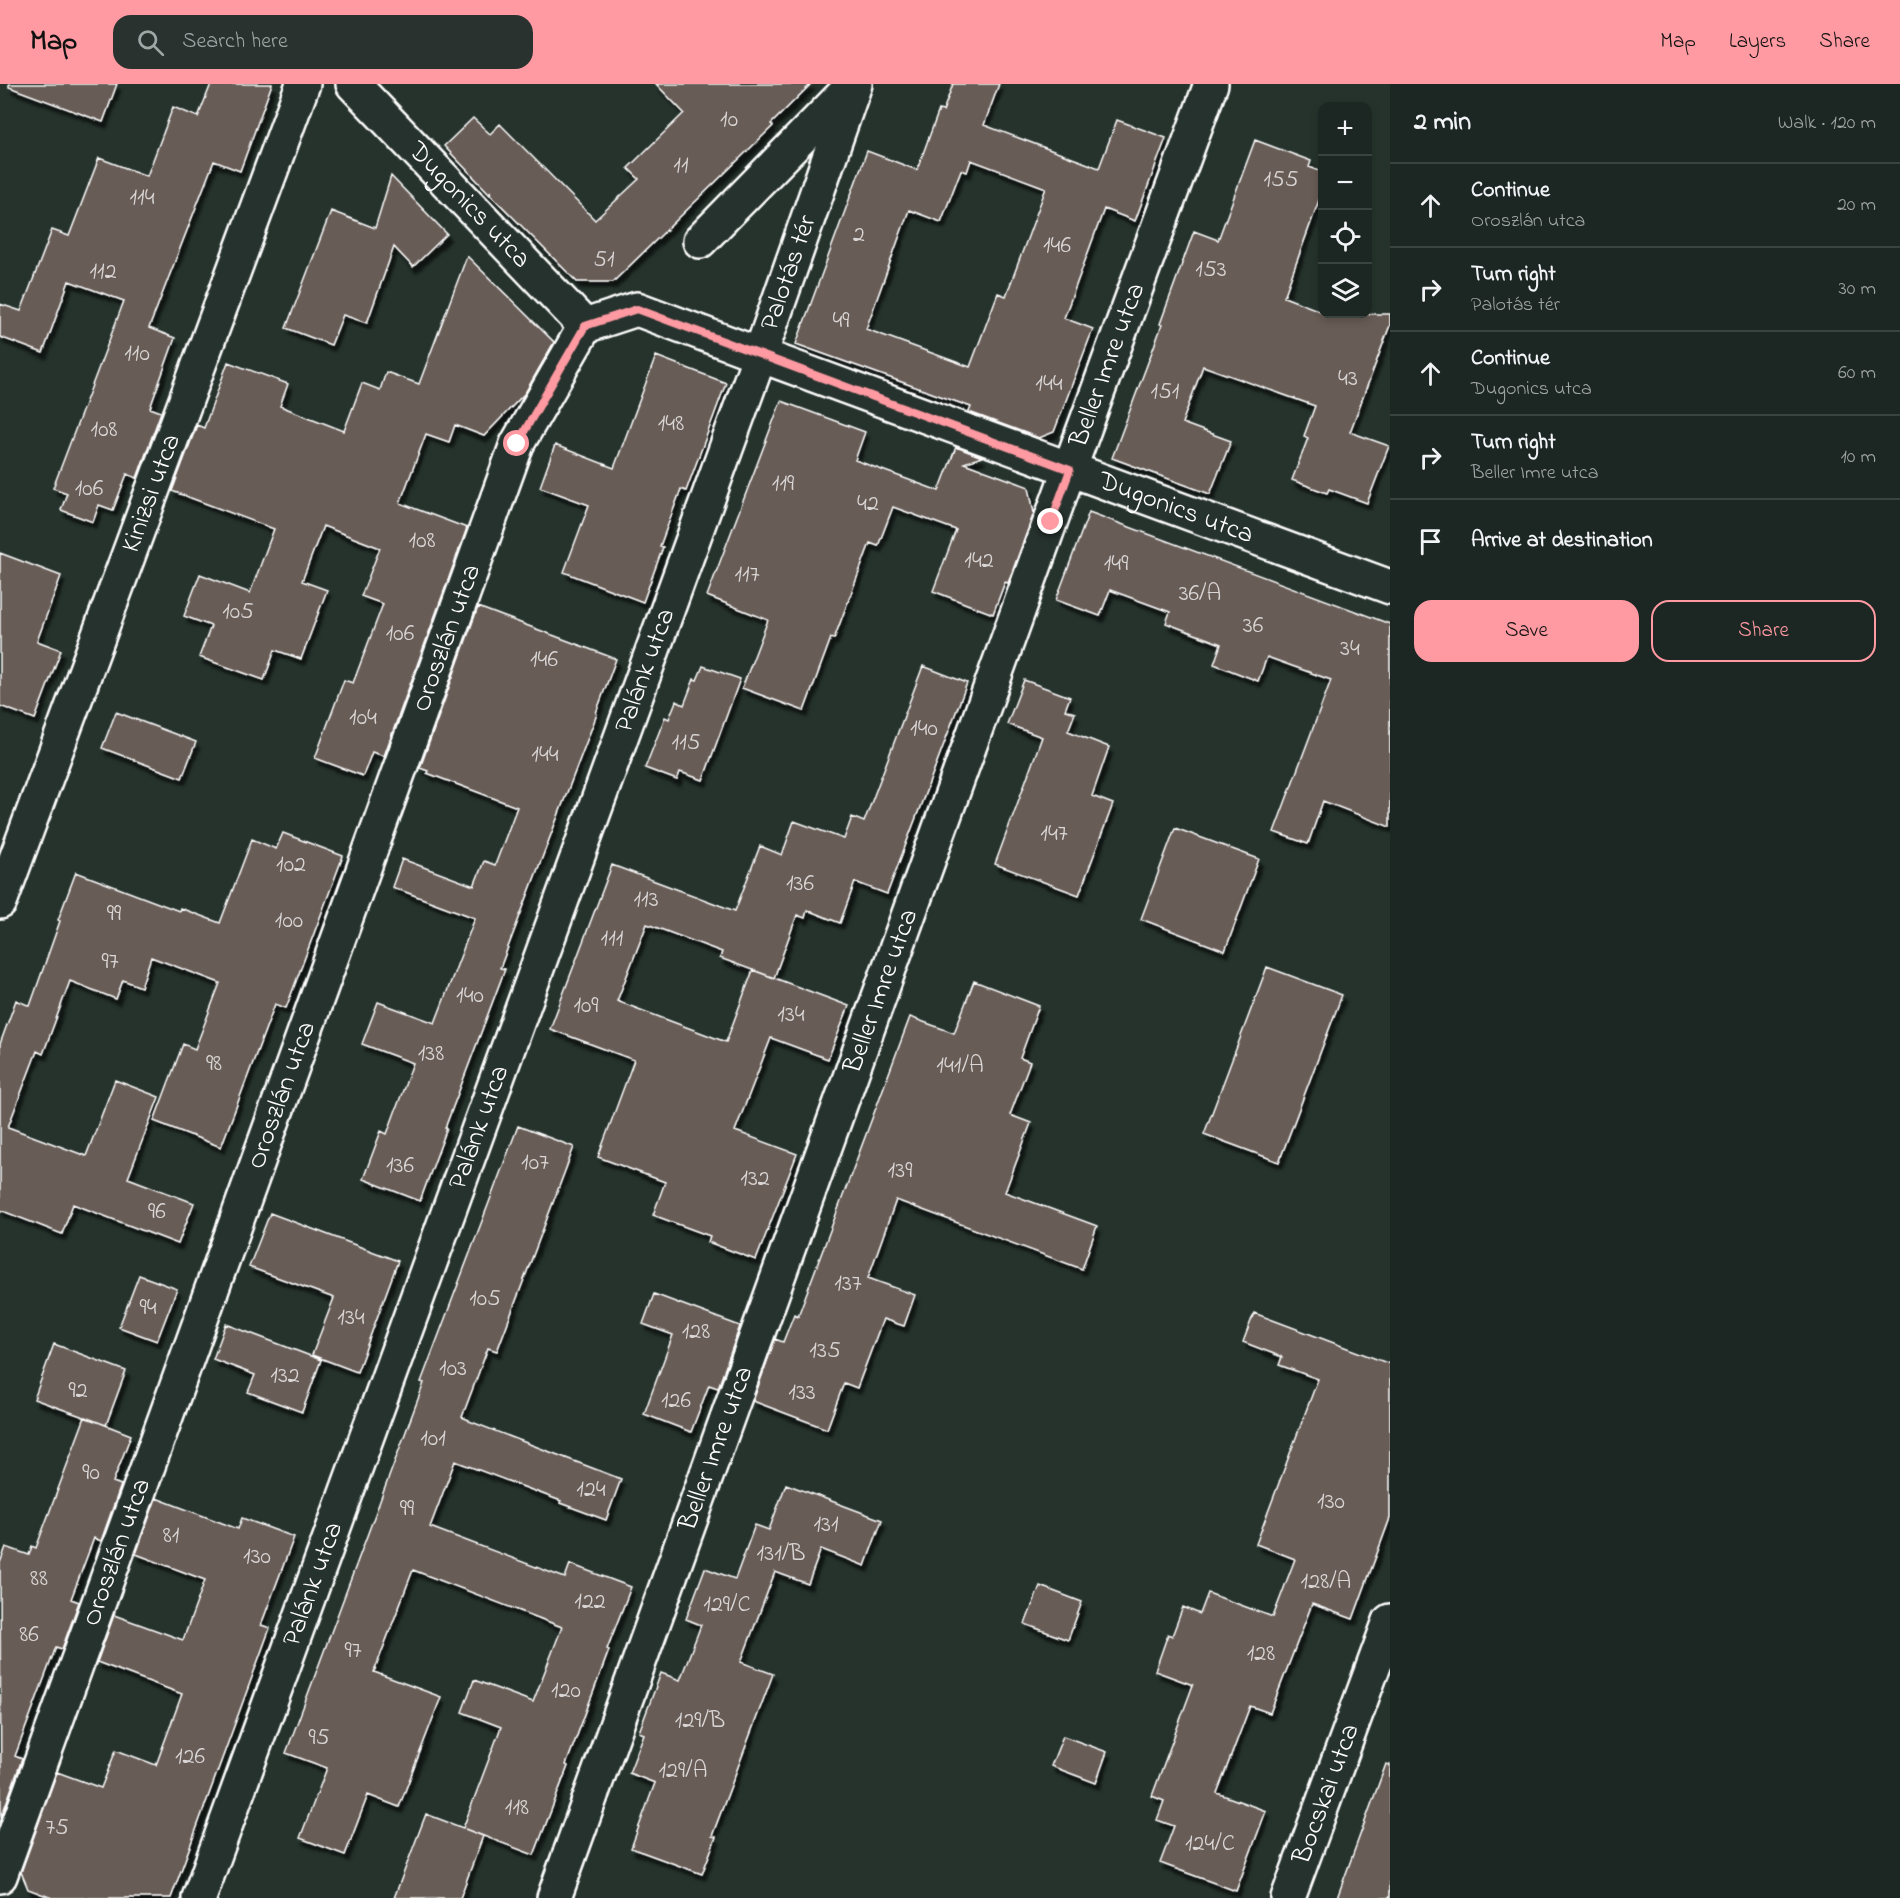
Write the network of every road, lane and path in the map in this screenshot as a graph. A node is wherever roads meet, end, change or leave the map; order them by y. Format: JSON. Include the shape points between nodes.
{"nodes":[{"id":1,"x":303,"y":84,"type":"edge"},
{"id":2,"x":353,"y":84,"type":"edge"},
{"id":3,"x":855,"y":84,"type":"edge"},
{"id":4,"x":1211,"y":84,"type":"edge"},
{"id":5,"x":700,"y":241,"type":"dead end"},
{"id":6,"x":585,"y":326,"type":"junction"},
{"id":7,"x":760,"y":355,"type":"junction"},
{"id":8,"x":1070,"y":470,"type":"junction"},
{"id":9,"x":1390,"y":587,"type":"edge"},
{"id":10,"x":0,"y":902,"type":"edge"},
{"id":11,"x":1390,"y":1621,"type":"edge"},
{"id":12,"x":0,"y":1876,"type":"edge"},
{"id":13,"x":199,"y":1898,"type":"edge"},
{"id":14,"x":554,"y":1898,"type":"edge"},
{"id":15,"x":1288,"y":1898,"type":"edge"}],
"edges":[{"from":1,"to":10,"type":"street","name":"Kinizsi utca"},
{"from":2,"to":6,"type":"street","name":"Dugonics utca"},
{"from":3,"to":5,"type":"street","name":"Palotás tér"},
{"from":3,"to":7,"type":"street","name":"Palotás tér"},
{"from":4,"to":8,"type":"street","name":"Beller Imre utca"},
{"from":6,"to":7,"type":"street","name":"Palotás tér","via":[[637,309]]},
{"from":6,"to":12,"type":"street","name":"Oroszlán utca","via":[[517,444]]},
{"from":7,"to":8,"type":"street","name":"Dugonics utca"},
{"from":7,"to":13,"type":"street","name":"Palánk utca"},
{"from":8,"to":9,"type":"street","name":"Dugonics utca"},
{"from":8,"to":14,"type":"street","name":"Beller Imre utca"},
{"from":11,"to":15,"type":"street","name":"Bocskai utca"}]}
